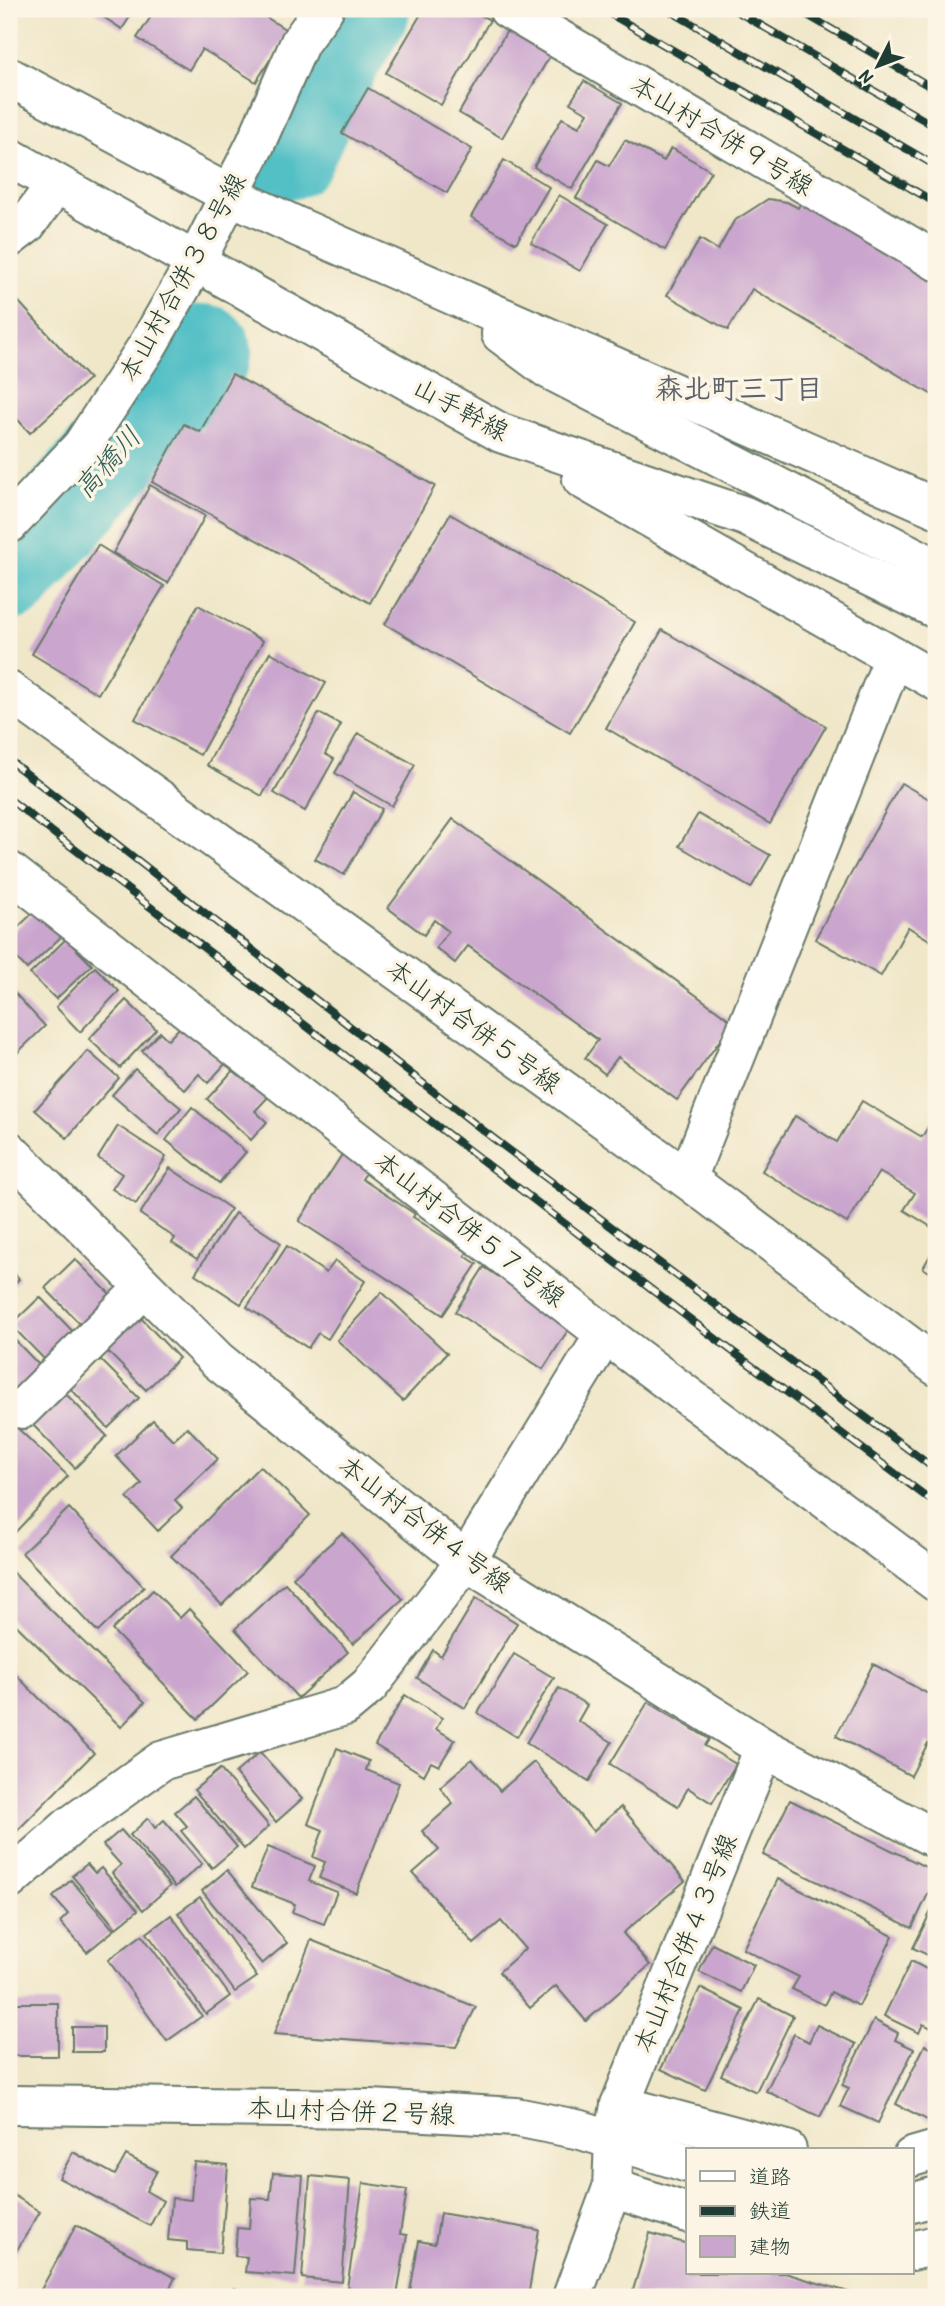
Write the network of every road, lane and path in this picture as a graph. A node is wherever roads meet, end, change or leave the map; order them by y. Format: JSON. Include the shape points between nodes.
{"nodes":[{"id":1,"x":324,"y":9,"type":"edge"},
{"id":2,"x":508,"y":9,"type":"edge"},
{"id":3,"x":9,"y":77,"type":"edge"},
{"id":4,"x":9,"y":157,"type":"edge"},
{"id":5,"x":56,"y":184,"type":"junction"},
{"id":6,"x":230,"y":195,"type":"junction"},
{"id":7,"x":9,"y":239,"type":"edge"},
{"id":8,"x":936,"y":261,"type":"edge"},
{"id":9,"x":195,"y":263,"type":"junction"},
{"id":10,"x":452,"y":296,"type":"junction"},
{"id":11,"x":501,"y":433,"type":"junction"},
{"id":12,"x":936,"y":508,"type":"edge"},
{"id":13,"x":9,"y":524,"type":"edge"},
{"id":14,"x":936,"y":568,"type":"edge"},
{"id":15,"x":936,"y":609,"type":"edge"},
{"id":16,"x":894,"y":657,"type":"junction"},
{"id":17,"x":936,"y":681,"type":"edge"},
{"id":18,"x":9,"y":691,"type":"edge"},
{"id":19,"x":9,"y":871,"type":"edge"},
{"id":20,"x":9,"y":1151,"type":"edge"},
{"id":21,"x":687,"y":1179,"type":"junction"},
{"id":22,"x":144,"y":1289,"type":"junction"},
{"id":23,"x":605,"y":1334,"type":"junction"},
{"id":24,"x":936,"y":1366,"type":"edge"},
{"id":25,"x":22,"y":1409,"type":"dead end"},
{"id":26,"x":466,"y":1561,"type":"junction"},
{"id":27,"x":936,"y":1581,"type":"edge"},
{"id":28,"x":764,"y":1748,"type":"junction"},
{"id":29,"x":936,"y":1839,"type":"edge"},
{"id":30,"x":9,"y":1880,"type":"edge"},
{"id":31,"x":9,"y":2105,"type":"edge"},
{"id":32,"x":617,"y":2122,"type":"junction"},
{"id":33,"x":775,"y":2148,"type":"edge"},
{"id":34,"x":936,"y":2150,"type":"edge"},
{"id":35,"x":914,"y":2156,"type":"edge"},
{"id":36,"x":686,"y":2162,"type":"edge"},
{"id":37,"x":612,"y":2188,"type":"junction"},
{"id":38,"x":936,"y":2196,"type":"edge"},
{"id":39,"x":914,"y":2202,"type":"edge"},
{"id":40,"x":686,"y":2212,"type":"edge"},
{"id":41,"x":936,"y":2245,"type":"edge"},
{"id":42,"x":914,"y":2250,"type":"edge"},
{"id":43,"x":572,"y":2297,"type":"edge"}],
"edges":[{"from":1,"to":6,"type":"street","name":"本山村合併３８号線","via":[[300,42]]},
{"from":2,"to":8,"type":"street","name":"本山村合併９号線"},
{"from":3,"to":6,"type":"street"},
{"from":4,"to":5,"type":"street","name":"山手幹線"},
{"from":5,"to":7,"type":"street","via":[[26,225]]},
{"from":5,"to":9,"type":"street","name":"山手幹線"},
{"from":6,"to":9,"type":"street","name":"本山村合併３８号線"},
{"from":6,"to":10,"type":"street"},
{"from":9,"to":11,"type":"street","name":"山手幹線"},
{"from":9,"to":13,"type":"street","name":"本山村合併３８号線","via":[[82,446]]},
{"from":10,"to":12,"type":"street"},
{"from":10,"to":14,"type":"street","via":[[548,369]]},
{"from":11,"to":15,"type":"street","name":"山手幹線","via":[[745,516]]},
{"from":11,"to":16,"type":"street"},
{"from":16,"to":17,"type":"street"},
{"from":16,"to":21,"type":"street"},
{"from":18,"to":21,"type":"street","name":"本山村合併５号線"},
{"from":19,"to":23,"type":"street","name":"本山村合併５７号線"},
{"from":20,"to":22,"type":"street","name":"本山村合併４号線"},
{"from":21,"to":24,"type":"street","name":"本山村合併５号線"},
{"from":22,"to":25,"type":"street"},
{"from":22,"to":26,"type":"street","name":"本山村合併４号線","via":[[217,1360]]},
{"from":23,"to":26,"type":"street"},
{"from":23,"to":27,"type":"street","name":"本山村合併５７号線"},
{"from":26,"to":28,"type":"street","name":"本山村合併４号線"},
{"from":26,"to":30,"type":"street","via":[[369,1686],[345,1706],[161,1761],[70,1826]]},
{"from":28,"to":29,"type":"street","name":"本山村合併４号線"},
{"from":28,"to":32,"type":"street","name":"本山村合併４３号線"},
{"from":31,"to":32,"type":"street","name":"本山村合併２号線","via":[[384,2109],[516,2117],[581,2130]]},
{"from":32,"to":33,"type":"street"},
{"from":32,"to":36,"type":"street","name":"本山村合併２号線"},
{"from":32,"to":37,"type":"street","name":"本山村合併４３号線"},
{"from":34,"to":35,"type":"street"},
{"from":37,"to":40,"type":"street"},
{"from":37,"to":43,"type":"street","name":"本山村合併４３号線"},
{"from":38,"to":39,"type":"street"},
{"from":41,"to":42,"type":"street"}]}
